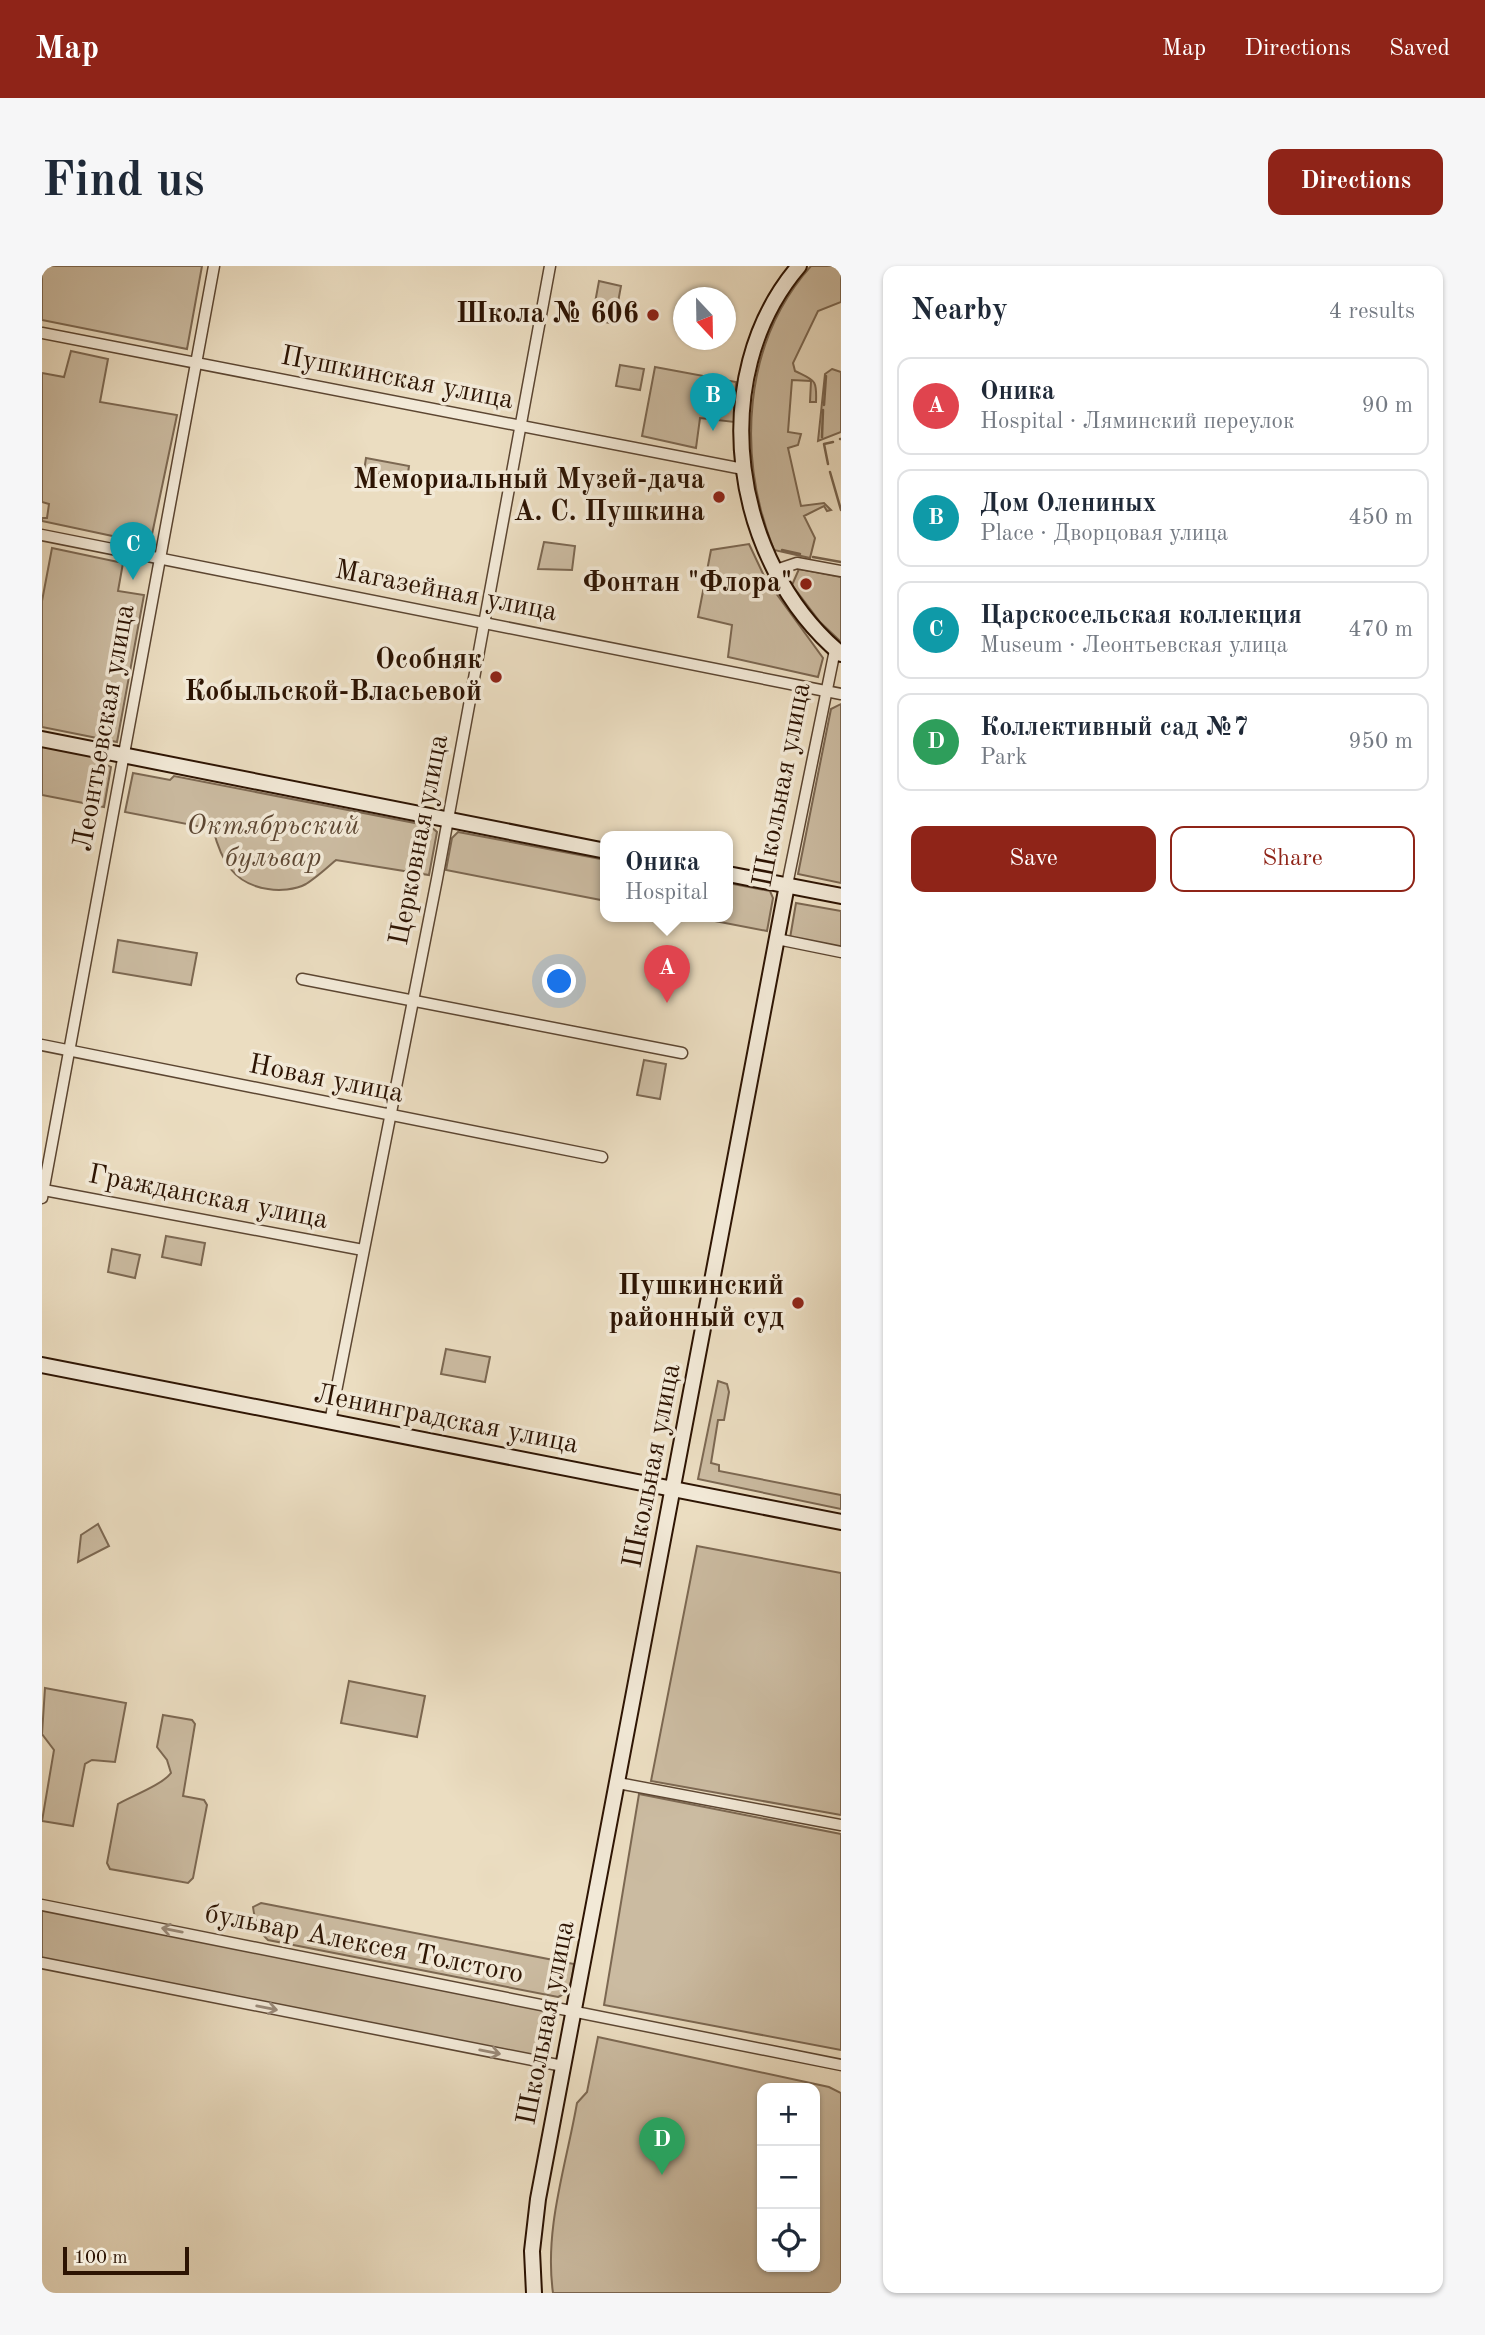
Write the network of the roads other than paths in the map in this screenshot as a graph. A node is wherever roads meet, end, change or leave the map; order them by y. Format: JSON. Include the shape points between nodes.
{"nodes":[{"id":1,"x":214,"y":266,"type":"edge"},
{"id":2,"x":551,"y":266,"type":"edge"},
{"id":3,"x":799,"y":266,"type":"edge"},
{"id":4,"x":42,"y":333,"type":"edge"},
{"id":5,"x":196,"y":363,"type":"junction"},
{"id":6,"x":520,"y":426,"type":"junction"},
{"id":7,"x":743,"y":469,"type":"junction"},
{"id":8,"x":42,"y":535,"type":"edge"},
{"id":9,"x":159,"y":558,"type":"junction"},
{"id":10,"x":776,"y":570,"type":"junction"},
{"id":11,"x":841,"y":571,"type":"edge"},
{"id":12,"x":483,"y":624,"type":"junction"},
{"id":13,"x":838,"y":652,"type":"edge"},
{"id":14,"x":826,"y":691,"type":"junction"},
{"id":15,"x":841,"y":694,"type":"edge"},
{"id":16,"x":42,"y":739,"type":"edge"},
{"id":17,"x":123,"y":754,"type":"junction"},
{"id":18,"x":446,"y":820,"type":"junction"},
{"id":19,"x":600,"y":850,"type":"edge"},
{"id":20,"x":733,"y":875,"type":"edge"},
{"id":21,"x":787,"y":885,"type":"junction"},
{"id":22,"x":841,"y":896,"type":"edge"},
{"id":23,"x":777,"y":939,"type":"junction"},
{"id":24,"x":841,"y":952,"type":"edge"},
{"id":25,"x":302,"y":979,"type":"dead end"},
{"id":26,"x":413,"y":1000,"type":"junction"},
{"id":27,"x":42,"y":1045,"type":"edge"},
{"id":28,"x":69,"y":1050,"type":"junction"},
{"id":29,"x":682,"y":1054,"type":"dead end"},
{"id":30,"x":388,"y":1117,"type":"junction"},
{"id":31,"x":602,"y":1157,"type":"dead end"},
{"id":32,"x":43,"y":1194,"type":"edge"},
{"id":33,"x":363,"y":1250,"type":"junction"},
{"id":34,"x":42,"y":1365,"type":"edge"},
{"id":35,"x":330,"y":1422,"type":"junction"},
{"id":36,"x":673,"y":1489,"type":"junction"},
{"id":37,"x":841,"y":1522,"type":"edge"},
{"id":38,"x":618,"y":1783,"type":"junction"},
{"id":39,"x":841,"y":1825,"type":"edge"},
{"id":40,"x":42,"y":1905,"type":"edge"},
{"id":41,"x":42,"y":1963,"type":"edge"},
{"id":42,"x":575,"y":2009,"type":"junction"},
{"id":43,"x":841,"y":2065,"type":"edge"},
{"id":44,"x":564,"y":2066,"type":"junction"},
{"id":45,"x":534,"y":2293,"type":"edge"}],
"edges":[{"from":1,"to":5,"type":"street","name":"Леонтьевская улица"},
{"from":2,"to":6,"type":"street","name":"Церковная улица"},
{"from":3,"to":7,"type":"street","via":[[768,315],[750,365],[743,408]]},
{"from":4,"to":5,"type":"street","name":"Пушкинская улица"},
{"from":5,"to":6,"type":"street","name":"Пушкинская улица"},
{"from":5,"to":9,"type":"street","name":"Леонтьевская улица"},
{"from":6,"to":7,"type":"street","name":"Пушкинская улица"},
{"from":6,"to":12,"type":"street","name":"Церковная улица"},
{"from":7,"to":10,"type":"street","via":[[760,538]]},
{"from":8,"to":9,"type":"street","name":"Магазейная улица"},
{"from":9,"to":12,"type":"street","name":"Магазейная улица"},
{"from":9,"to":17,"type":"street","name":"Леонтьевская улица"},
{"from":10,"to":11,"type":"street","via":[[797,563]]},
{"from":10,"to":13,"type":"street","via":[[800,609]]},
{"from":12,"to":14,"type":"street","name":"Магазейная улица"},
{"from":12,"to":18,"type":"street","name":"Церковная улица"},
{"from":13,"to":14,"type":"street","name":"Школьная улица"},
{"from":14,"to":15,"type":"street","name":"Магазейная улица"},
{"from":14,"to":21,"type":"street","name":"Школьная улица"},
{"from":16,"to":17,"type":"street"},
{"from":17,"to":18,"type":"street"},
{"from":17,"to":28,"type":"street","name":"Леонтьевская улица"},
{"from":18,"to":19,"type":"street"},
{"from":18,"to":26,"type":"street","name":"Церковная улица"},
{"from":20,"to":21,"type":"street"},
{"from":21,"to":22,"type":"street"},
{"from":21,"to":23,"type":"street","name":"Школьная улица"},
{"from":23,"to":24,"type":"street"},
{"from":23,"to":36,"type":"street","name":"Школьная улица"},
{"from":25,"to":26,"type":"street"},
{"from":26,"to":29,"type":"street"},
{"from":26,"to":30,"type":"street","name":"Церковная улица"},
{"from":27,"to":28,"type":"street","name":"Новая улица"},
{"from":28,"to":30,"type":"street","name":"Новая улица"},
{"from":28,"to":32,"type":"street","name":"Леонтьевская улица"},
{"from":30,"to":31,"type":"street","name":"Новая улица"},
{"from":30,"to":33,"type":"street","name":"Церковная улица"},
{"from":32,"to":33,"type":"street","name":"Гражданская улица"},
{"from":33,"to":35,"type":"street","name":"Церковная улица"},
{"from":34,"to":35,"type":"street","name":"Ленинградская улица"},
{"from":35,"to":36,"type":"street","name":"Ленинградская улица"},
{"from":36,"to":37,"type":"street","name":"Ленинградская улица"},
{"from":36,"to":38,"type":"street","name":"Школьная улица"},
{"from":38,"to":39,"type":"street"},
{"from":38,"to":42,"type":"street","name":"Школьная улица"},
{"from":42,"to":40,"type":"street","name":"бульвар Алексея Толстого","one_way":true},
{"from":41,"to":44,"type":"street","one_way":true},
{"from":42,"to":43,"type":"street","name":"бульвар Алексея Толстого"},
{"from":42,"to":44,"type":"street","name":"Школьная улица"},
{"from":44,"to":45,"type":"street","name":"Школьная улица","via":[[534,2224]]}]}
